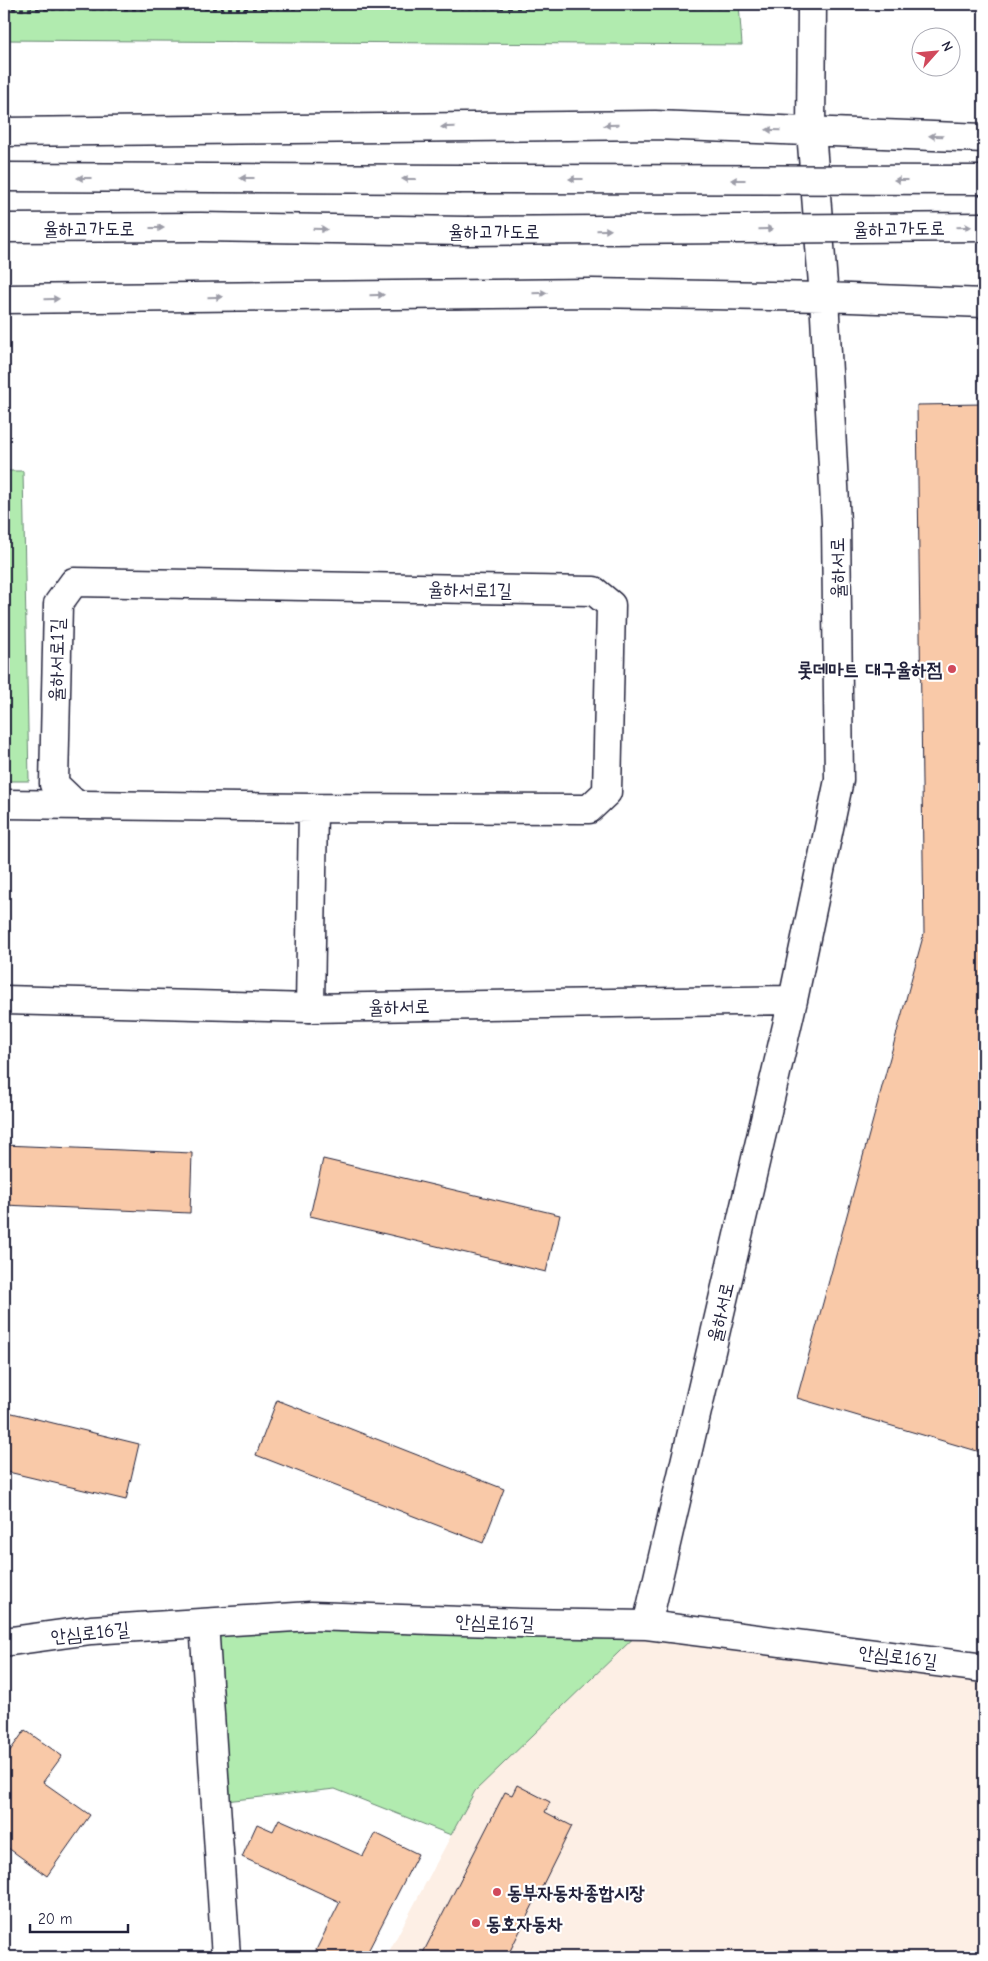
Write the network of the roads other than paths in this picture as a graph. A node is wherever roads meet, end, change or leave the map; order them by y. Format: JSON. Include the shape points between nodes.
{"nodes":[{"id":1,"x":812,"y":6,"type":"edge"},
{"id":2,"x":4,"y":132,"type":"edge"},
{"id":3,"x":811,"y":132,"type":"junction"},
{"id":4,"x":984,"y":138,"type":"edge"},
{"id":5,"x":4,"y":177,"type":"edge"},
{"id":6,"x":984,"y":180,"type":"edge"},
{"id":7,"x":984,"y":227,"type":"edge"},
{"id":8,"x":4,"y":228,"type":"edge"},
{"id":9,"x":824,"y":297,"type":"junction"},
{"id":10,"x":4,"y":299,"type":"edge"},
{"id":11,"x":984,"y":304,"type":"edge"},
{"id":12,"x":4,"y":804,"type":"edge"},
{"id":13,"x":76,"y":805,"type":"junction"},
{"id":14,"x":313,"y":808,"type":"junction"},
{"id":15,"x":4,"y":1000,"type":"edge"},
{"id":16,"x":793,"y":1000,"type":"junction"},
{"id":17,"x":310,"y":1008,"type":"junction"},
{"id":18,"x":204,"y":1622,"type":"junction"},
{"id":19,"x":647,"y":1625,"type":"junction"},
{"id":20,"x":4,"y":1642,"type":"edge"},
{"id":21,"x":984,"y":1668,"type":"edge"},
{"id":22,"x":226,"y":1957,"type":"edge"}],
"edges":[{"from":1,"to":3,"type":"main road","name":"율하서로"},
{"from":3,"to":2,"type":"main road","one_way":true,"via":[[655,125]]},
{"from":4,"to":3,"type":"main road","one_way":true},
{"from":3,"to":9,"type":"main road","name":"율하서로"},
{"from":6,"to":5,"type":"main road","one_way":true,"bridge":true},
{"from":8,"to":7,"type":"main road","name":"율하고가도로","one_way":true,"bridge":true,"via":[[201,227],[467,232]]},
{"from":10,"to":9,"type":"main road","one_way":true,"via":[[591,293]]},
{"from":9,"to":11,"type":"main road"},
{"from":9,"to":16,"type":"main road","name":"율하서로","via":[[836,523],[839,780]]},
{"from":12,"to":13,"type":"main road","name":"율하서로1길"},
{"from":13,"to":14,"type":"main road","name":"율하서로1길"},
{"from":13,"to":14,"type":"main road","name":"율하서로1길","via":[[54,784],[58,604],[74,582],[594,591],[611,605],[607,792],[589,809]]},
{"from":14,"to":17,"type":"main road"},
{"from":15,"to":17,"type":"main road","name":"율하서로"},
{"from":16,"to":17,"type":"main road","name":"율하서로"},
{"from":16,"to":19,"type":"main road","name":"율하서로"},
{"from":18,"to":19,"type":"main road","name":"안심로16길","via":[[311,1616]]},
{"from":18,"to":20,"type":"main road","name":"안심로16길","via":[[91,1630]]},
{"from":18,"to":22,"type":"main road"},
{"from":19,"to":21,"type":"main road","name":"안심로16길"}]}
